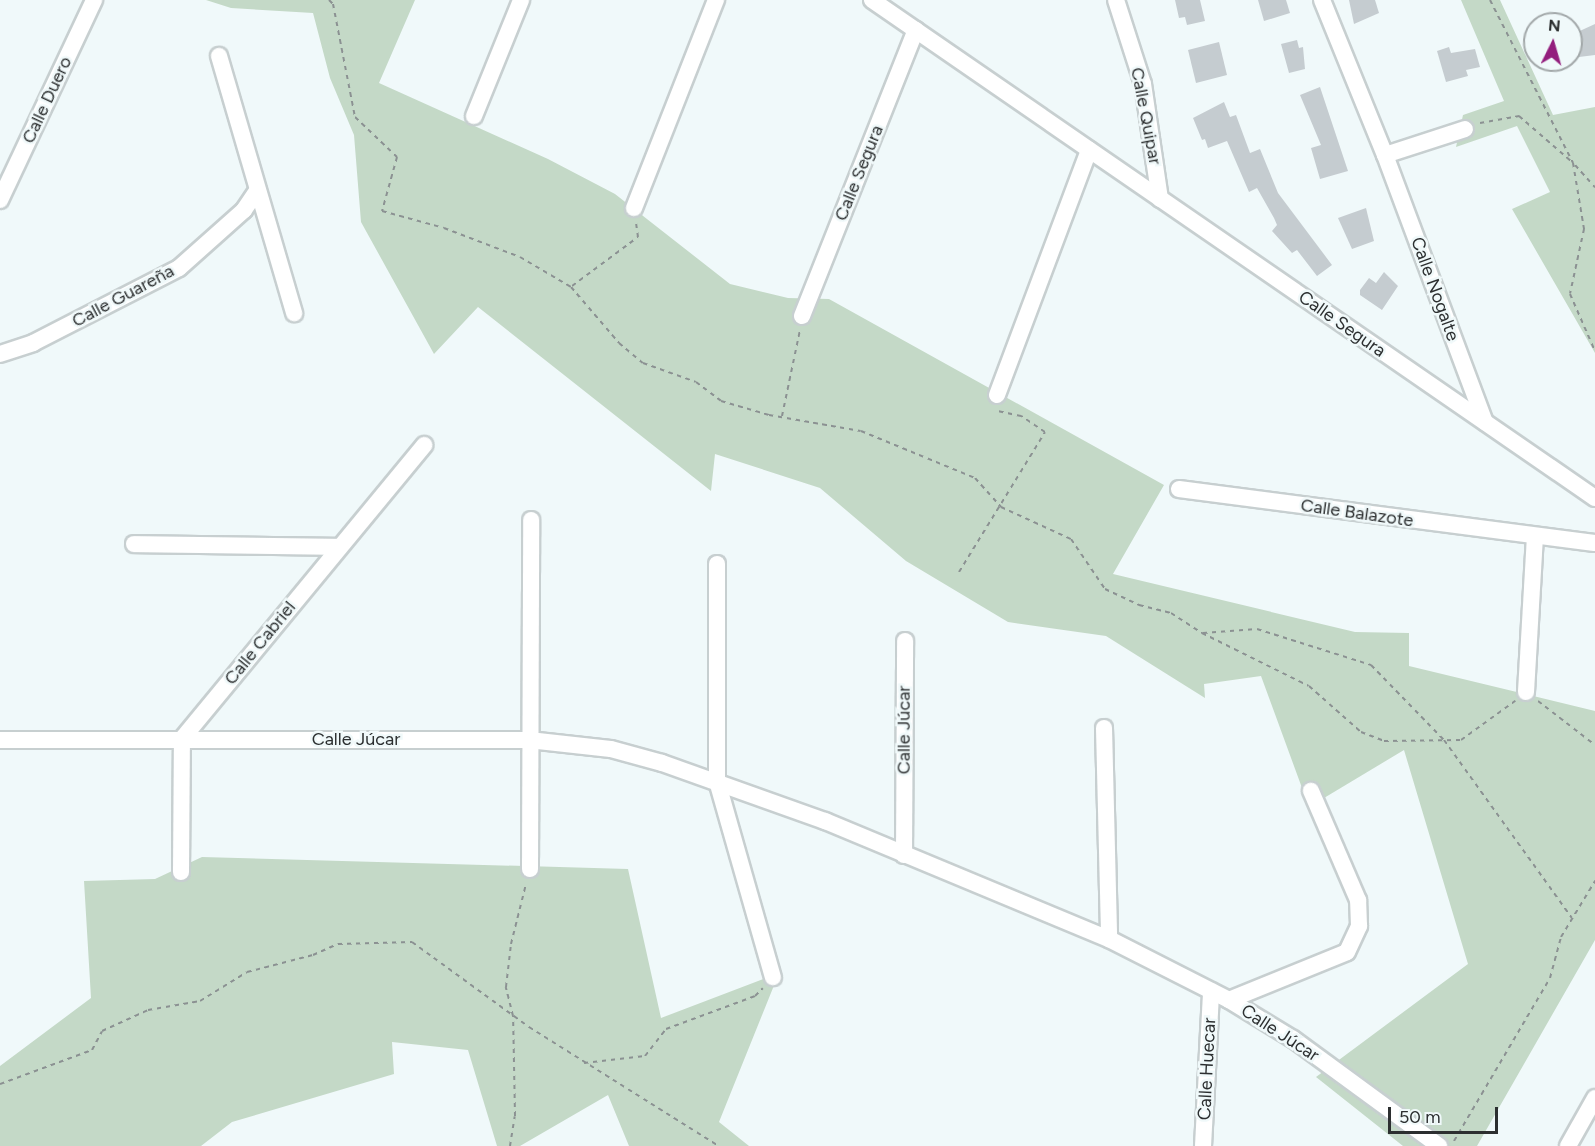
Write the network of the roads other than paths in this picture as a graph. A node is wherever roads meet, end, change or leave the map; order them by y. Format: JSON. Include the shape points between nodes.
{"nodes":[{"id":1,"x":94,"y":0,"type":"edge"},
{"id":2,"x":521,"y":0,"type":"edge"},
{"id":3,"x":716,"y":0,"type":"edge"},
{"id":4,"x":872,"y":0,"type":"edge"},
{"id":5,"x":1116,"y":0,"type":"edge"},
{"id":6,"x":1322,"y":0,"type":"edge"},
{"id":7,"x":916,"y":30,"type":"junction"},
{"id":8,"x":219,"y":56,"type":"dead end"},
{"id":9,"x":474,"y":116,"type":"dead end"},
{"id":10,"x":1465,"y":129,"type":"road end"},
{"id":11,"x":1089,"y":150,"type":"junction"},
{"id":12,"x":1385,"y":155,"type":"junction"},
{"id":13,"x":257,"y":191,"type":"junction"},
{"id":14,"x":1160,"y":199,"type":"junction"},
{"id":15,"x":0,"y":200,"type":"edge"},
{"id":16,"x":634,"y":208,"type":"road end"},
{"id":17,"x":294,"y":313,"type":"dead end"},
{"id":18,"x":802,"y":316,"type":"road end"},
{"id":19,"x":0,"y":354,"type":"edge"},
{"id":20,"x":997,"y":395,"type":"road end"},
{"id":21,"x":1485,"y":422,"type":"junction"},
{"id":22,"x":424,"y":445,"type":"dead end"},
{"id":23,"x":1179,"y":489,"type":"dead end"},
{"id":24,"x":1595,"y":498,"type":"edge"},
{"id":25,"x":531,"y":520,"type":"dead end"},
{"id":26,"x":1535,"y":538,"type":"junction"},
{"id":27,"x":1595,"y":543,"type":"edge"},
{"id":28,"x":134,"y":544,"type":"dead end"},
{"id":29,"x":339,"y":547,"type":"junction"},
{"id":30,"x":717,"y":564,"type":"dead end"},
{"id":31,"x":905,"y":641,"type":"dead end"},
{"id":32,"x":1526,"y":692,"type":"road end"},
{"id":33,"x":1104,"y":728,"type":"dead end"},
{"id":34,"x":182,"y":739,"type":"junction"},
{"id":35,"x":0,"y":740,"type":"edge"},
{"id":36,"x":529,"y":740,"type":"junction"},
{"id":37,"x":717,"y":781,"type":"junction"},
{"id":38,"x":1311,"y":791,"type":"dead end"},
{"id":39,"x":904,"y":855,"type":"junction"},
{"id":40,"x":530,"y":869,"type":"road end"},
{"id":41,"x":180,"y":872,"type":"dead end"},
{"id":42,"x":1109,"y":939,"type":"junction"},
{"id":43,"x":773,"y":977,"type":"road end"},
{"id":44,"x":1211,"y":991,"type":"junction"},
{"id":45,"x":1229,"y":1000,"type":"junction"},
{"id":46,"x":1595,"y":1098,"type":"edge"},
{"id":47,"x":1203,"y":1146,"type":"edge"},
{"id":48,"x":1439,"y":1146,"type":"edge"},
{"id":49,"x":1568,"y":1146,"type":"edge"}],
"edges":[{"from":1,"to":15,"type":"street","name":"Calle Duero"},
{"from":2,"to":9,"type":"street"},
{"from":3,"to":16,"type":"street"},
{"from":4,"to":7,"type":"street","name":"Calle Segura"},
{"from":5,"to":14,"type":"street","name":"Calle Quipar","via":[[1143,84]]},
{"from":6,"to":12,"type":"street","name":"Calle Nogalte"},
{"from":7,"to":11,"type":"street","name":"Calle Segura"},
{"from":7,"to":18,"type":"street","name":"Calle Segura"},
{"from":8,"to":13,"type":"street"},
{"from":10,"to":12,"type":"street"},
{"from":11,"to":14,"type":"street","name":"Calle Segura"},
{"from":11,"to":20,"type":"street"},
{"from":12,"to":21,"type":"street","name":"Calle Nogalte"},
{"from":13,"to":17,"type":"street"},
{"from":13,"to":19,"type":"street","name":"Calle Guareña","via":[[244,210],[179,268],[33,343]]},
{"from":14,"to":21,"type":"street","name":"Calle Segura"},
{"from":21,"to":24,"type":"street","name":"Calle Segura"},
{"from":22,"to":29,"type":"street","name":"Calle Cabriel"},
{"from":23,"to":26,"type":"street","name":"Calle Balazote"},
{"from":25,"to":36,"type":"street"},
{"from":26,"to":27,"type":"street","name":"Calle Balazote"},
{"from":26,"to":32,"type":"street"},
{"from":28,"to":29,"type":"street"},
{"from":29,"to":34,"type":"street","name":"Calle Cabriel"},
{"from":30,"to":37,"type":"street"},
{"from":31,"to":39,"type":"street","name":"Calle Júcar"},
{"from":33,"to":42,"type":"street"},
{"from":34,"to":35,"type":"street","name":"Calle Júcar"},
{"from":34,"to":36,"type":"street","name":"Calle Júcar"},
{"from":34,"to":41,"type":"street"},
{"from":36,"to":37,"type":"street","name":"Calle Júcar","via":[[610,749]]},
{"from":36,"to":40,"type":"street"},
{"from":37,"to":39,"type":"street","name":"Calle Júcar"},
{"from":37,"to":43,"type":"street"},
{"from":38,"to":45,"type":"street","via":[[1358,900],[1359,926],[1347,952]]},
{"from":39,"to":42,"type":"street","name":"Calle Júcar"},
{"from":42,"to":44,"type":"street","name":"Calle Júcar"},
{"from":44,"to":45,"type":"street","name":"Calle Júcar"},
{"from":44,"to":47,"type":"street","name":"Calle Huecar"},
{"from":45,"to":48,"type":"street","name":"Calle Júcar","via":[[1293,1039]]},
{"from":46,"to":49,"type":"street"}]}
